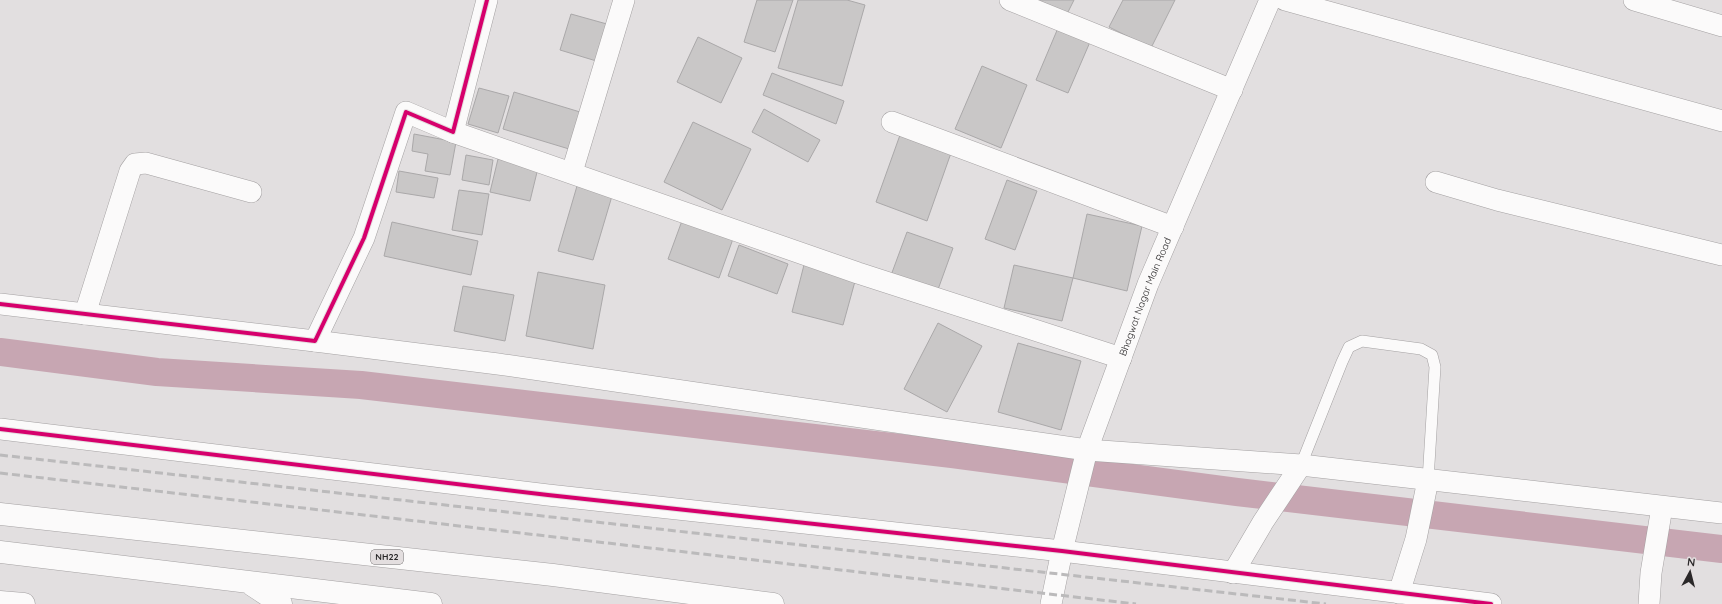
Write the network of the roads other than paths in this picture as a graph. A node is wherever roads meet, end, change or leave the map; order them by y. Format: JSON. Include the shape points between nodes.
{"nodes":[{"id":1,"x":487,"y":0,"type":"edge"},
{"id":2,"x":624,"y":0,"type":"edge"},
{"id":3,"x":1010,"y":0,"type":"edge"},
{"id":4,"x":1270,"y":0,"type":"edge"},
{"id":5,"x":1285,"y":0,"type":"edge"},
{"id":6,"x":1634,"y":0,"type":"edge"},
{"id":7,"x":1722,"y":26,"type":"edge"},
{"id":8,"x":1232,"y":90,"type":"junction"},
{"id":9,"x":1722,"y":121,"type":"edge"},
{"id":10,"x":892,"y":122,"type":"dead end"},
{"id":11,"x":453,"y":132,"type":"junction"},
{"id":12,"x":572,"y":172,"type":"junction"},
{"id":13,"x":1436,"y":182,"type":"dead end"},
{"id":14,"x":251,"y":192,"type":"dead end"},
{"id":15,"x":1173,"y":227,"type":"junction"},
{"id":16,"x":1722,"y":256,"type":"edge"},
{"id":17,"x":0,"y":304,"type":"edge"},
{"id":18,"x":85,"y":314,"type":"junction"},
{"id":19,"x":315,"y":341,"type":"junction"},
{"id":20,"x":1121,"y":358,"type":"junction"},
{"id":21,"x":0,"y":429,"type":"edge"},
{"id":22,"x":1086,"y":454,"type":"junction"},
{"id":23,"x":1301,"y":465,"type":"junction"},
{"id":24,"x":1427,"y":486,"type":"junction"},
{"id":25,"x":1662,"y":506,"type":"junction"},
{"id":26,"x":1722,"y":513,"type":"edge"},
{"id":27,"x":0,"y":514,"type":"edge"},
{"id":28,"x":1062,"y":551,"type":"junction"},
{"id":29,"x":0,"y":552,"type":"edge"},
{"id":30,"x":1232,"y":573,"type":"junction"},
{"id":31,"x":247,"y":582,"type":"junction"},
{"id":32,"x":1400,"y":593,"type":"junction"},
{"id":33,"x":1435,"y":601,"type":"edge"},
{"id":34,"x":0,"y":602,"type":"edge"},
{"id":35,"x":24,"y":604,"type":"edge"},
{"id":36,"x":281,"y":604,"type":"edge"},
{"id":37,"x":431,"y":604,"type":"edge"},
{"id":38,"x":773,"y":604,"type":"edge"},
{"id":39,"x":1051,"y":604,"type":"edge"},
{"id":40,"x":1491,"y":604,"type":"edge"},
{"id":41,"x":1649,"y":604,"type":"edge"}],
"edges":[{"from":1,"to":11,"type":"street"},
{"from":2,"to":12,"type":"street"},
{"from":3,"to":8,"type":"street"},
{"from":4,"to":8,"type":"street","name":"Bhagwat Nagar Main Road"},
{"from":5,"to":9,"type":"street"},
{"from":6,"to":7,"type":"street"},
{"from":8,"to":15,"type":"street","name":"Bhagwat Nagar Main Road"},
{"from":10,"to":15,"type":"street"},
{"from":11,"to":12,"type":"street"},
{"from":11,"to":19,"type":"street","via":[[406,112],[364,238]]},
{"from":12,"to":20,"type":"street","via":[[858,273]]},
{"from":13,"to":16,"type":"street"},
{"from":14,"to":18,"type":"street","via":[[146,163],[136,164],[130,171]]},
{"from":15,"to":20,"type":"street","name":"Bhagwat Nagar Main Road","via":[[1148,284]]},
{"from":17,"to":18,"type":"street"},
{"from":18,"to":19,"type":"street"},
{"from":19,"to":22,"type":"street","via":[[498,364]]},
{"from":20,"to":22,"type":"street","name":"Bhagwat Nagar Main Road"},
{"from":21,"to":28,"type":"street","via":[[532,493]]},
{"from":22,"to":23,"type":"street"},
{"from":22,"to":28,"type":"street","name":"Bhagwat Nagar Main Road"},
{"from":23,"to":24,"type":"street"},
{"from":23,"to":24,"type":"lane","via":[[1349,347],[1362,341],[1422,349],[1432,354],[1435,367]]},
{"from":23,"to":30,"type":"street"},
{"from":24,"to":25,"type":"street"},
{"from":24,"to":32,"type":"street","via":[[1416,539]]},
{"from":25,"to":26,"type":"street"},
{"from":25,"to":41,"type":"street","via":[[1651,573]]},
{"from":27,"to":38,"type":"main road","number":"NH22","via":[[553,575]]},
{"from":28,"to":30,"type":"street"},
{"from":28,"to":39,"type":"street","name":"Bhagwat Nagar Main Road"},
{"from":29,"to":31,"type":"main road"},
{"from":30,"to":32,"type":"street"},
{"from":31,"to":36,"type":"main road"},
{"from":31,"to":37,"type":"main road"},
{"from":32,"to":33,"type":"street"},
{"from":33,"to":40,"type":"street"},
{"from":34,"to":35,"type":"main road"}]}
